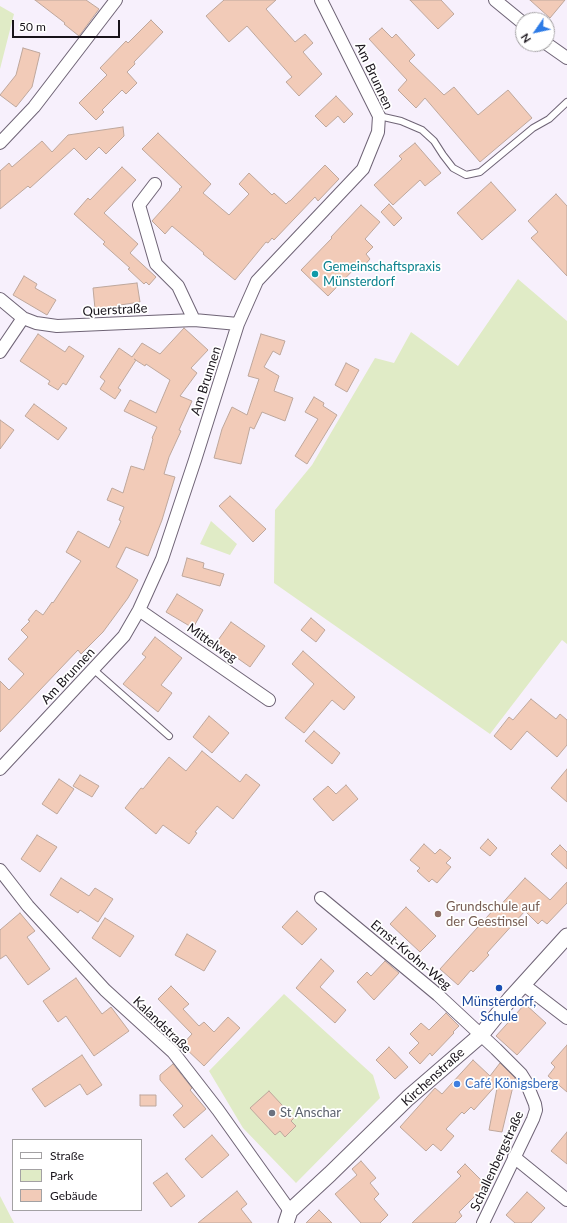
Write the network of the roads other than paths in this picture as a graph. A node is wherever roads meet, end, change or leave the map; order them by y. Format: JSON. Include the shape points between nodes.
{"nodes":[{"id":1,"x":116,"y":0,"type":"edge"},
{"id":2,"x":321,"y":0,"type":"edge"},
{"id":3,"x":495,"y":0,"type":"edge"},
{"id":4,"x":515,"y":16,"type":"edge"},
{"id":5,"x":555,"y":50,"type":"edge"},
{"id":6,"x":567,"y":58,"type":"edge"},
{"id":7,"x":567,"y":102,"type":"edge"},
{"id":8,"x":379,"y":116,"type":"junction"},
{"id":9,"x":0,"y":143,"type":"edge"},
{"id":10,"x":155,"y":184,"type":"dead end"},
{"id":11,"x":0,"y":299,"type":"edge"},
{"id":12,"x":23,"y":318,"type":"junction"},
{"id":13,"x":194,"y":320,"type":"junction"},
{"id":14,"x":238,"y":324,"type":"junction"},
{"id":15,"x":0,"y":352,"type":"edge"},
{"id":16,"x":139,"y":610,"type":"junction"},
{"id":17,"x":93,"y":669,"type":"junction"},
{"id":18,"x":269,"y":700,"type":"dead end"},
{"id":19,"x":169,"y":736,"type":"dead end"},
{"id":20,"x":0,"y":769,"type":"edge"},
{"id":21,"x":0,"y":870,"type":"edge"},
{"id":22,"x":321,"y":898,"type":"dead end"},
{"id":23,"x":567,"y":936,"type":"edge"},
{"id":24,"x":524,"y":985,"type":"junction"},
{"id":25,"x":567,"y":1018,"type":"edge"},
{"id":26,"x":481,"y":1035,"type":"junction"},
{"id":27,"x":514,"y":1157,"type":"junction"},
{"id":28,"x":567,"y":1200,"type":"edge"},
{"id":29,"x":288,"y":1217,"type":"edge"},
{"id":30,"x":483,"y":1223,"type":"edge"}],
"edges":[{"from":1,"to":9,"type":"street","via":[[34,107]]},
{"from":2,"to":8,"type":"street","name":"Am Brunnen"},
{"from":3,"to":4,"type":"street"},
{"from":5,"to":6,"type":"street"},
{"from":7,"to":8,"type":"lane","via":[[480,172],[466,175],[453,168],[434,141],[422,130],[402,121]]},
{"from":8,"to":14,"type":"street","name":"Am Brunnen","via":[[378,132],[363,169],[256,281]]},
{"from":10,"to":13,"type":"street","via":[[139,205],[156,264],[178,286]]},
{"from":11,"to":12,"type":"street","name":"Querstraße"},
{"from":12,"to":13,"type":"street","name":"Querstraße","via":[[57,326]]},
{"from":12,"to":15,"type":"street"},
{"from":13,"to":14,"type":"street","name":"Querstraße"},
{"from":14,"to":16,"type":"street","name":"Am Brunnen","via":[[196,460],[162,558]]},
{"from":16,"to":17,"type":"street","name":"Am Brunnen","via":[[124,636]]},
{"from":16,"to":18,"type":"street","name":"Mittelweg"},
{"from":17,"to":19,"type":"lane"},
{"from":17,"to":20,"type":"street","name":"Am Brunnen"},
{"from":21,"to":29,"type":"street","name":"Kalandstraße","via":[[28,906],[105,990],[173,1052],[218,1110]]},
{"from":22,"to":26,"type":"street","name":"Ernst-Krohn-Weg","via":[[438,995]]},
{"from":23,"to":24,"type":"street","name":"Kirchenstraße"},
{"from":24,"to":25,"type":"street"},
{"from":24,"to":26,"type":"street","name":"Kirchenstraße"},
{"from":26,"to":27,"type":"street","name":"Schallenbergstraße","via":[[521,1074],[535,1104],[533,1119]]},
{"from":26,"to":29,"type":"street","name":"Kirchenstraße","via":[[408,1098]]},
{"from":27,"to":28,"type":"street"},
{"from":27,"to":30,"type":"street","name":"Schallenbergstraße"}]}
